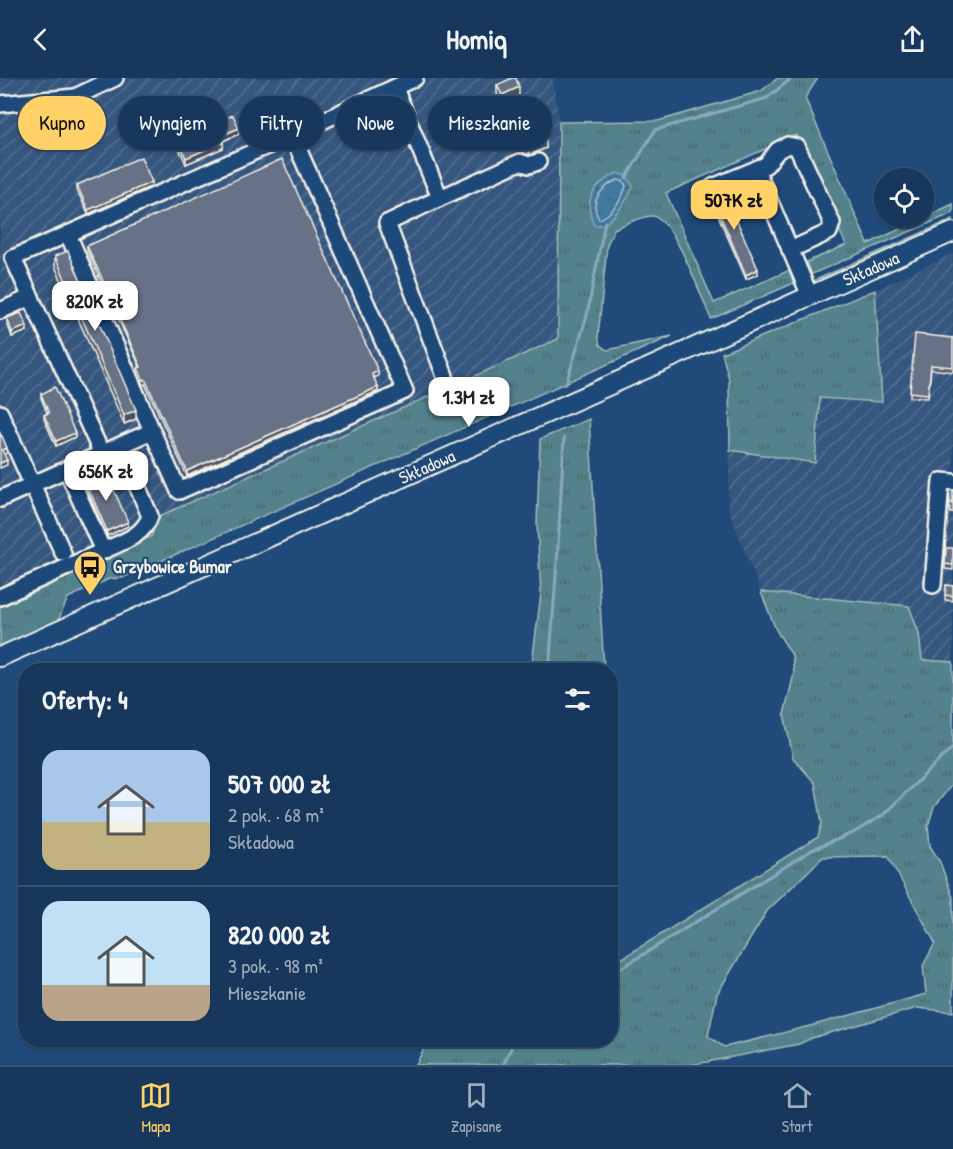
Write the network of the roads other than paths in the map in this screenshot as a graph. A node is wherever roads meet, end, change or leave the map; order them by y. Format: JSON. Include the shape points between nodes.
{"nodes":[{"id":1,"x":115,"y":78,"type":"edge"},
{"id":2,"x":415,"y":78,"type":"edge"},
{"id":3,"x":395,"y":88,"type":"junction"},
{"id":4,"x":0,"y":104,"type":"edge"},
{"id":5,"x":324,"y":120,"type":"edge"},
{"id":6,"x":258,"y":150,"type":"edge"},
{"id":7,"x":299,"y":150,"type":"edge"},
{"id":8,"x":538,"y":162,"type":"dead end"},
{"id":9,"x":756,"y":169,"type":"junction"},
{"id":10,"x":713,"y":187,"type":"dead end"},
{"id":11,"x":440,"y":198,"type":"junction"},
{"id":12,"x":953,"y":232,"type":"edge"},
{"id":13,"x":68,"y":234,"type":"junction"},
{"id":14,"x":790,"y":250,"type":"junction"},
{"id":15,"x":810,"y":296,"type":"junction"},
{"id":16,"x":31,"y":297,"type":"junction"},
{"id":17,"x":0,"y":311,"type":"edge"},
{"id":18,"x":445,"y":376,"type":"dead end"},
{"id":19,"x":0,"y":413,"type":"edge"},
{"id":20,"x":152,"y":431,"type":"junction"},
{"id":21,"x":102,"y":454,"type":"junction"},
{"id":22,"x":67,"y":470,"type":"junction"},
{"id":23,"x":133,"y":476,"type":"dead end"},
{"id":24,"x":953,"y":482,"type":"edge"},
{"id":25,"x":32,"y":485,"type":"junction"},
{"id":26,"x":0,"y":499,"type":"edge"},
{"id":27,"x":102,"y":551,"type":"junction"},
{"id":28,"x":63,"y":553,"type":"dead end"},
{"id":29,"x":933,"y":585,"type":"dead end"},
{"id":30,"x":0,"y":597,"type":"edge"},
{"id":31,"x":0,"y":657,"type":"edge"}],
"edges":[{"from":1,"to":4,"type":"lane","via":[[75,97]]},
{"from":2,"to":3,"type":"lane"},
{"from":3,"to":5,"type":"lane"},
{"from":3,"to":11,"type":"lane"},
{"from":6,"to":13,"type":"lane"},
{"from":7,"to":20,"type":"lane","via":[[405,392],[179,491]]},
{"from":8,"to":11,"type":"lane","via":[[520,162]]},
{"from":9,"to":10,"type":"lane"},
{"from":9,"to":14,"type":"lane"},
{"from":9,"to":14,"type":"lane","via":[[772,160],[778,150],[788,145],[798,147],[832,224],[829,232]]},
{"from":11,"to":18,"type":"lane","via":[[387,223]]},
{"from":12,"to":15,"type":"main road","name":"Składowa"},
{"from":13,"to":16,"type":"lane","via":[[13,258]]},
{"from":13,"to":20,"type":"lane"},
{"from":14,"to":15,"type":"lane"},
{"from":15,"to":31,"type":"main road","name":"Składowa"},
{"from":16,"to":17,"type":"lane"},
{"from":16,"to":21,"type":"lane"},
{"from":19,"to":25,"type":"lane"},
{"from":20,"to":21,"type":"lane"},
{"from":21,"to":22,"type":"lane"},
{"from":22,"to":25,"type":"lane"},
{"from":22,"to":27,"type":"lane"},
{"from":23,"to":27,"type":"lane","via":[[150,516],[147,525],[137,535]]},
{"from":24,"to":29,"type":"lane","via":[[941,481]]},
{"from":25,"to":26,"type":"lane"},
{"from":25,"to":28,"type":"lane"},
{"from":27,"to":30,"type":"lane"}]}
